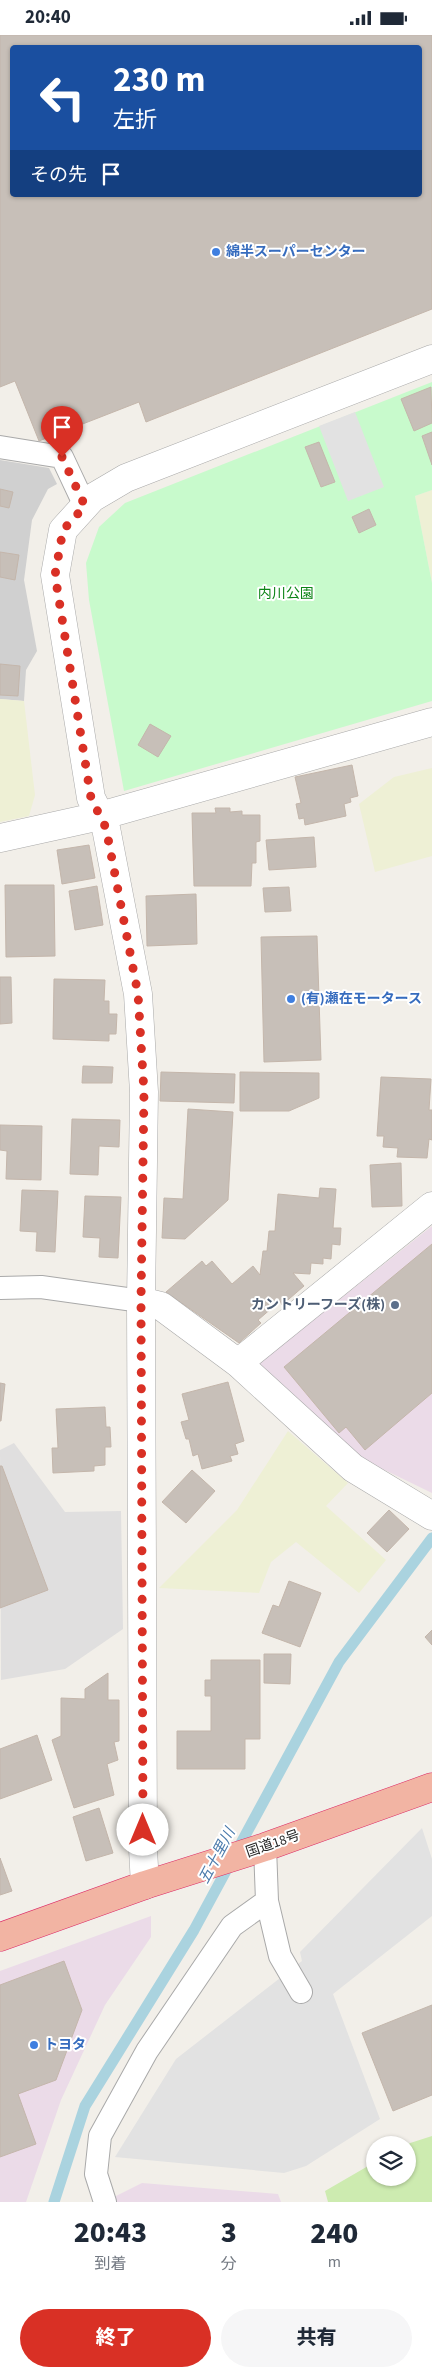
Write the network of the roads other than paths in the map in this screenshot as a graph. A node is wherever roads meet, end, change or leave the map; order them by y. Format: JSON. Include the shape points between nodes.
{"nodes":[{"id":1,"x":432,"y":359,"type":"edge"},
{"id":2,"x":0,"y":447,"type":"edge"},
{"id":3,"x":85,"y":506,"type":"junction"},
{"id":4,"x":432,"y":721,"type":"edge"},
{"id":5,"x":100,"y":815,"type":"junction"},
{"id":6,"x":0,"y":838,"type":"edge"},
{"id":7,"x":432,"y":1206,"type":"edge"},
{"id":8,"x":0,"y":1289,"type":"edge"},
{"id":9,"x":141,"y":1301,"type":"junction"},
{"id":10,"x":238,"y":1363,"type":"junction"},
{"id":11,"x":430,"y":1515,"type":"edge"},
{"id":12,"x":432,"y":1787,"type":"edge"},
{"id":13,"x":265,"y":1847,"type":"junction"},
{"id":14,"x":146,"y":1885,"type":"junction"},
{"id":15,"x":267,"y":1901,"type":"junction"},
{"id":16,"x":0,"y":1937,"type":"edge"},
{"id":17,"x":301,"y":1992,"type":"dead end"},
{"id":18,"x":105,"y":2202,"type":"edge"}],
"edges":[{"from":1,"to":3,"type":"street","via":[[126,477]]},
{"from":2,"to":3,"type":"lane","via":[[62,457]]},
{"from":3,"to":5,"type":"street","via":[[63,530],[55,575],[91,798]]},
{"from":4,"to":5,"type":"street"},
{"from":5,"to":6,"type":"street"},
{"from":5,"to":9,"type":"street","via":[[106,828],[138,994],[144,1092]]},
{"from":7,"to":10,"type":"street"},
{"from":8,"to":9,"type":"lane","via":[[41,1287]]},
{"from":9,"to":10,"type":"street","via":[[161,1306]]},
{"from":9,"to":14,"type":"street","via":[[143,1839]]},
{"from":10,"to":11,"type":"street","via":[[353,1468]]},
{"from":12,"to":13,"type":"highway","name":"国道18号"},
{"from":13,"to":14,"type":"highway","name":"国道18号"},
{"from":13,"to":15,"type":"lane"},
{"from":14,"to":16,"type":"highway","name":"国道18号"},
{"from":15,"to":17,"type":"lane","via":[[280,1956]]},
{"from":15,"to":18,"type":"lane","via":[[232,1926],[147,2051],[100,2136],[96,2174]]}]}
